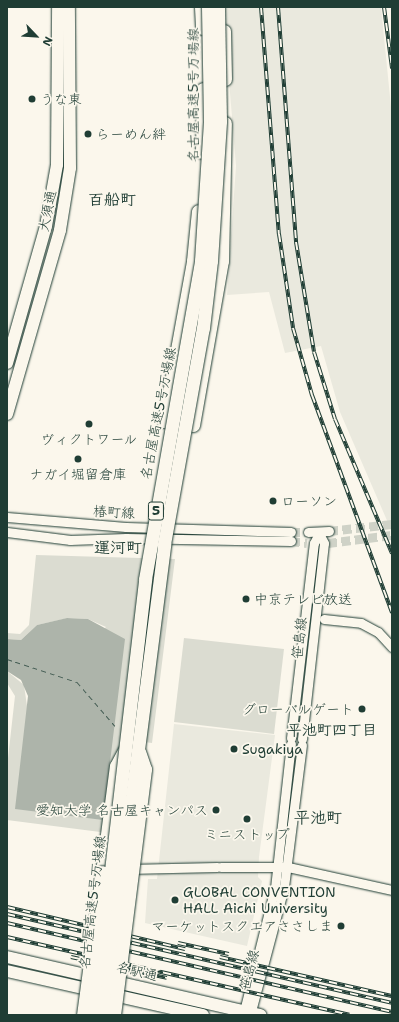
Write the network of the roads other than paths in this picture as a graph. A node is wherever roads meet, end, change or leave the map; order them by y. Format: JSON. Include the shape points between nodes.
{"nodes":[{"id":1,"x":58,"y":7,"type":"edge"},
{"id":2,"x":69,"y":7,"type":"edge"},
{"id":3,"x":201,"y":7,"type":"edge"},
{"id":4,"x":209,"y":7,"type":"edge"},
{"id":5,"x":218,"y":7,"type":"edge"},
{"id":6,"x":222,"y":7,"type":"edge"},
{"id":7,"x":212,"y":146,"type":"dead end"},
{"id":8,"x":7,"y":363,"type":"edge"},
{"id":9,"x":7,"y":414,"type":"edge"},
{"id":10,"x":7,"y":517,"type":"edge"},
{"id":11,"x":329,"y":531,"type":"tunnel mouth"},
{"id":12,"x":7,"y":532,"type":"edge"},
{"id":13,"x":291,"y":532,"type":"tunnel mouth"},
{"id":14,"x":308,"y":532,"type":"tunnel mouth"},
{"id":15,"x":319,"y":532,"type":"junction"},
{"id":16,"x":291,"y":541,"type":"tunnel mouth"},
{"id":17,"x":318,"y":543,"type":"junction"},
{"id":18,"x":150,"y":544,"type":"junction"},
{"id":19,"x":164,"y":544,"type":"junction"},
{"id":20,"x":324,"y":619,"type":"dead end"},
{"id":21,"x":392,"y":647,"type":"edge"},
{"id":22,"x":131,"y":749,"type":"junction"},
{"id":23,"x":283,"y":866,"type":"junction"},
{"id":24,"x":105,"y":868,"type":"dead end"},
{"id":25,"x":392,"y":890,"type":"edge"},
{"id":26,"x":7,"y":957,"type":"edge"},
{"id":27,"x":7,"y":971,"type":"edge"},
{"id":28,"x":250,"y":1014,"type":"edge"},
{"id":29,"x":83,"y":1015,"type":"edge"},
{"id":30,"x":94,"y":1015,"type":"edge"},
{"id":31,"x":104,"y":1015,"type":"edge"},
{"id":32,"x":114,"y":1015,"type":"edge"},
{"id":33,"x":203,"y":1015,"type":"edge"}],
"edges":[{"from":1,"to":8,"type":"main road","name":"大須通","via":[[57,165],[46,226]]},
{"from":2,"to":9,"type":"main road","name":"大須通","via":[[70,168],[60,230]]},
{"from":3,"to":18,"type":"highway","bridge":true,"via":[[200,194],[193,261],[151,498]]},
{"from":4,"to":7,"type":"street","bridge":true},
{"from":4,"to":18,"type":"highway","name":"名古屋高速5号万場線","number":"5","bridge":true,"via":[[210,121],[201,261]]},
{"from":5,"to":19,"type":"highway","name":"名古屋高速5号万場線","number":"5","bridge":true,"via":[[220,128],[211,261],[203,328]]},
{"from":6,"to":19,"type":"highway","bridge":true,"via":[[225,190],[222,261],[179,501]]},
{"from":10,"to":13,"type":"street","name":"椿町線","via":[[126,528]]},
{"from":11,"to":15,"type":"street"},
{"from":12,"to":16,"type":"street","name":"椿町線","via":[[70,540],[126,538]]},
{"from":14,"to":15,"type":"street"},
{"from":15,"to":17,"type":"street"},
{"from":17,"to":23,"type":"street","name":"笹島線","via":[[291,741]]},
{"from":17,"to":23,"type":"street","name":"笹島線","via":[[302,742]]},
{"from":18,"to":22,"type":"highway","name":"名古屋高速5号万場線","number":"5","bridge":true},
{"from":19,"to":22,"type":"highway","name":"名古屋高速5号万場線","number":"5","bridge":true},
{"from":20,"to":21,"type":"street","via":[[361,623],[378,632]]},
{"from":22,"to":29,"type":"highway","bridge":true,"via":[[116,766]]},
{"from":22,"to":30,"type":"highway","name":"名古屋高速5号万場線","number":"5","bridge":true},
{"from":22,"to":31,"type":"highway","name":"名古屋高速5号万場線","number":"5","bridge":true},
{"from":22,"to":32,"type":"highway","bridge":true,"via":[[145,769]]},
{"from":23,"to":24,"type":"street"},
{"from":23,"to":25,"type":"street"},
{"from":23,"to":28,"type":"street","name":"笹島線"},
{"from":26,"to":28,"type":"main road","name":"名駅通"},
{"from":27,"to":33,"type":"main road","name":"名駅通"}]}
